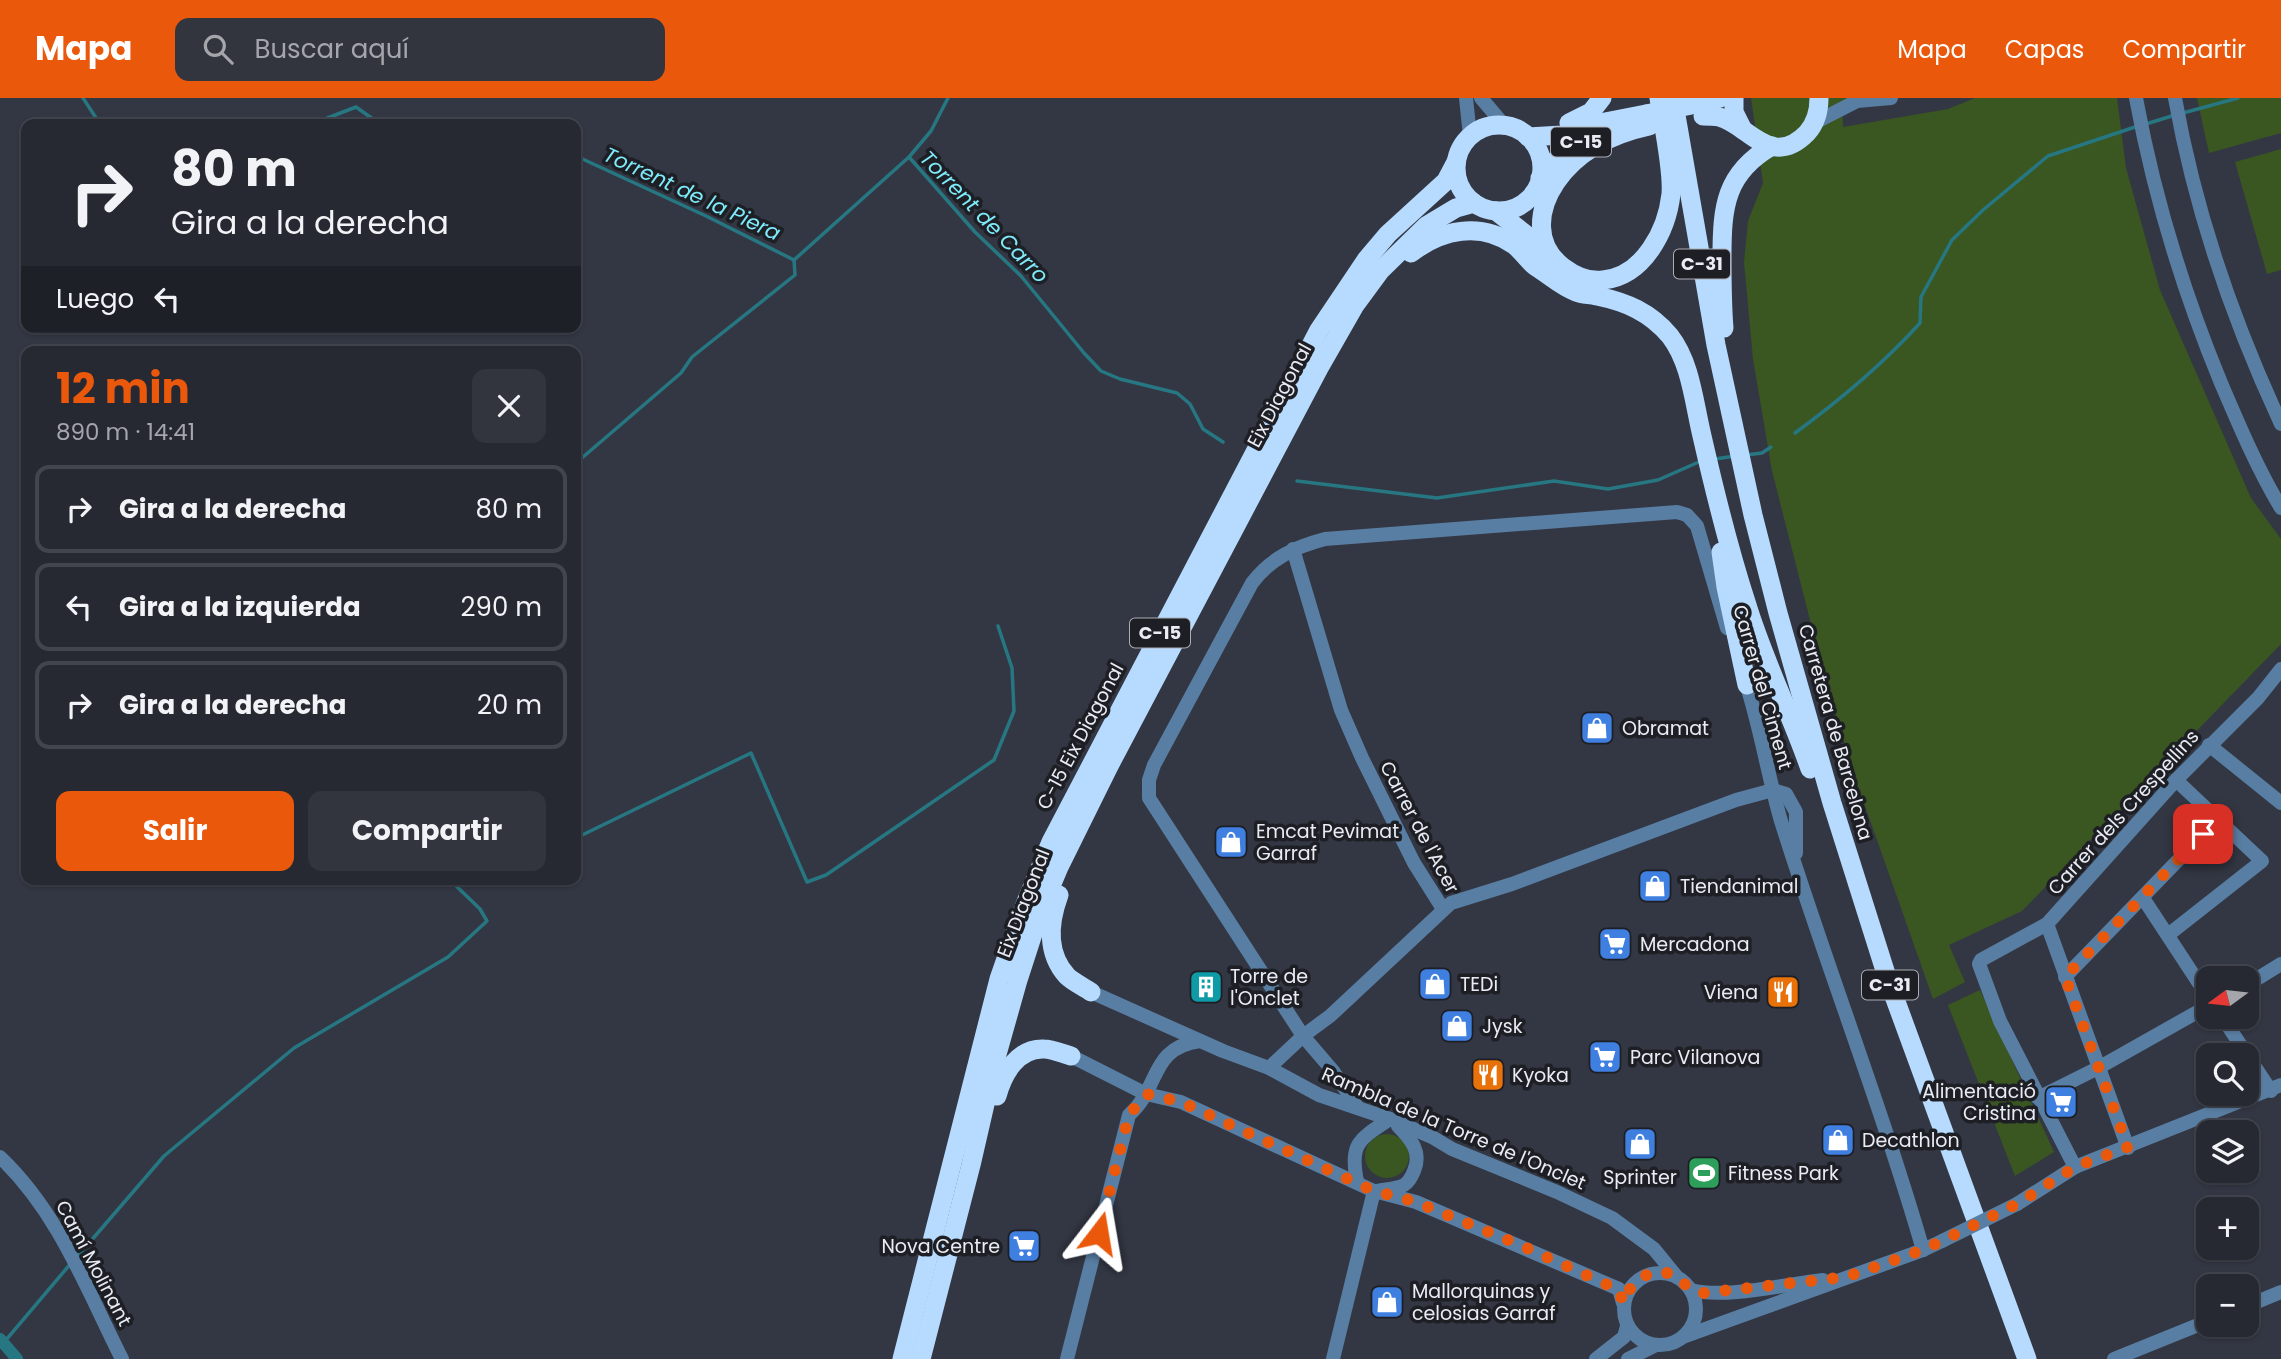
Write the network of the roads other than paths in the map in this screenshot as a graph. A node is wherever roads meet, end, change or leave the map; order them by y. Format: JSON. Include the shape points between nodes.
{"nodes":[{"id":1,"x":1466,"y":98,"type":"edge"},
{"id":2,"x":1481,"y":98,"type":"edge"},
{"id":3,"x":1602,"y":98,"type":"edge"},
{"id":4,"x":1659,"y":98,"type":"edge"},
{"id":5,"x":1673,"y":98,"type":"edge"},
{"id":6,"x":1734,"y":98,"type":"edge"},
{"id":7,"x":1819,"y":98,"type":"edge"},
{"id":8,"x":1891,"y":98,"type":"edge"},
{"id":9,"x":1872,"y":99,"type":"edge"},
{"id":10,"x":2175,"y":100,"type":"edge"},
{"id":11,"x":2137,"y":104,"type":"edge"},
{"id":12,"x":1708,"y":106,"type":"edge"},
{"id":13,"x":1643,"y":123,"type":"junction"},
{"id":14,"x":1814,"y":123,"type":"junction"},
{"id":15,"x":1516,"y":130,"type":"junction"},
{"id":16,"x":1743,"y":130,"type":"junction"},
{"id":17,"x":1470,"y":136,"type":"junction"},
{"id":18,"x":1772,"y":146,"type":"junction"},
{"id":19,"x":1456,"y":162,"type":"junction"},
{"id":20,"x":1540,"y":178,"type":"junction"},
{"id":21,"x":1474,"y":203,"type":"junction"},
{"id":22,"x":1496,"y":211,"type":"junction"},
{"id":23,"x":1380,"y":271,"type":"junction"},
{"id":24,"x":1547,"y":273,"type":"junction"},
{"id":25,"x":2281,"y":424,"type":"edge"},
{"id":26,"x":1738,"y":428,"type":"junction"},
{"id":27,"x":1712,"y":477,"type":"junction"},
{"id":28,"x":2281,"y":508,"type":"edge"},
{"id":29,"x":1293,"y":549,"type":"junction"},
{"id":30,"x":2281,"y":669,"type":"edge"},
{"id":31,"x":1746,"y":685,"type":"junction"},
{"id":32,"x":2209,"y":745,"type":"junction"},
{"id":33,"x":2176,"y":780,"type":"junction"},
{"id":34,"x":1773,"y":790,"type":"junction"},
{"id":35,"x":1832,"y":803,"type":"junction"},
{"id":36,"x":2281,"y":803,"type":"edge"},
{"id":37,"x":2217,"y":820,"type":"junction"},
{"id":38,"x":1070,"y":845,"type":"junction"},
{"id":39,"x":2143,"y":898,"type":"junction"},
{"id":40,"x":1443,"y":909,"type":"junction"},
{"id":41,"x":2047,"y":924,"type":"junction"},
{"id":42,"x":2168,"y":935,"type":"junction"},
{"id":43,"x":2281,"y":964,"type":"edge"},
{"id":44,"x":2065,"y":977,"type":"junction"},
{"id":45,"x":2196,"y":978,"type":"edge"},
{"id":46,"x":2259,"y":978,"type":"edge"},
{"id":47,"x":1091,"y":992,"type":"joint"},
{"id":48,"x":2196,"y":1013,"type":"edge"},
{"id":49,"x":2231,"y":1029,"type":"edge"},
{"id":50,"x":1303,"y":1036,"type":"junction"},
{"id":51,"x":1200,"y":1041,"type":"junction"},
{"id":52,"x":1071,"y":1056,"type":"joint"},
{"id":53,"x":1269,"y":1068,"type":"junction"},
{"id":54,"x":2098,"y":1068,"type":"junction"},
{"id":55,"x":1109,"y":1073,"type":"junction"},
{"id":56,"x":2278,"y":1088,"type":"edge"},
{"id":57,"x":1146,"y":1094,"type":"junction"},
{"id":58,"x":2038,"y":1098,"type":"junction"},
{"id":59,"x":1358,"y":1108,"type":"junction"},
{"id":60,"x":1133,"y":1111,"type":"junction"},
{"id":61,"x":1392,"y":1121,"type":"junction"},
{"id":62,"x":976,"y":1141,"type":"junction"},
{"id":63,"x":2128,"y":1147,"type":"junction"},
{"id":64,"x":0,"y":1157,"type":"edge"},
{"id":65,"x":2075,"y":1167,"type":"junction"},
{"id":66,"x":1357,"y":1181,"type":"junction"},
{"id":67,"x":1374,"y":1191,"type":"junction"},
{"id":68,"x":1395,"y":1197,"type":"junction"},
{"id":69,"x":1370,"y":1210,"type":"junction"},
{"id":70,"x":1923,"y":1250,"type":"junction"},
{"id":71,"x":1676,"y":1276,"type":"junction"},
{"id":72,"x":1846,"y":1277,"type":"junction"},
{"id":73,"x":1691,"y":1290,"type":"junction"},
{"id":74,"x":2281,"y":1292,"type":"edge"},
{"id":75,"x":2259,"y":1301,"type":"edge"},
{"id":76,"x":1623,"y":1303,"type":"junction"},
{"id":77,"x":1627,"y":1326,"type":"junction"},
{"id":78,"x":2196,"y":1326,"type":"edge"},
{"id":79,"x":1683,"y":1337,"type":"junction"},
{"id":80,"x":1656,"y":1345,"type":"junction"},
{"id":81,"x":122,"y":1359,"type":"edge"},
{"id":82,"x":902,"y":1359,"type":"edge"},
{"id":83,"x":921,"y":1359,"type":"edge"},
{"id":84,"x":1067,"y":1359,"type":"edge"},
{"id":85,"x":1333,"y":1359,"type":"edge"},
{"id":86,"x":1596,"y":1359,"type":"edge"},
{"id":87,"x":1628,"y":1359,"type":"edge"},
{"id":88,"x":2027,"y":1359,"type":"edge"},
{"id":89,"x":2114,"y":1359,"type":"edge"}],
"edges":[{"from":1,"to":17,"type":"street"},
{"from":2,"to":15,"type":"street"},
{"from":3,"to":15,"type":"highway","via":[[1591,112],[1574,121],[1552,128]]},
{"from":4,"to":13,"type":"highway","via":[[1671,190],[1659,236],[1628,271],[1604,280],[1577,276],[1550,256],[1545,246],[1541,223],[1545,198],[1577,157]]},
{"from":5,"to":26,"type":"highway","name":"Carretera de Barcelona","number":"C-31","via":[[1716,345]]},
{"from":6,"to":16,"type":"highway","via":[[1734,112]]},
{"from":7,"to":14,"type":"highway"},
{"from":8,"to":9,"type":"street"},
{"from":9,"to":14,"type":"street","via":[[1857,101]]},
{"from":10,"to":25,"type":"street","via":[[2203,219],[2229,300]]},
{"from":11,"to":28,"type":"street","via":[[2193,314],[2241,430]]},
{"from":12,"to":13,"type":"highway","number":"C-15"},
{"from":12,"to":16,"type":"highway","number":"C-15"},
{"from":13,"to":15,"type":"highway","number":"C-15","via":[[1605,122],[1550,137]]},
{"from":13,"to":20,"type":"highway","number":"C-15","via":[[1579,143]]},
{"from":14,"to":18,"type":"highway","via":[[1797,141]]},
{"from":15,"to":17,"type":"highway","number":"C-15","via":[[1488,126]]},
{"from":15,"to":20,"type":"highway","number":"C-15","via":[[1540,156]]},
{"from":16,"to":18,"type":"highway","number":"C-15"},
{"from":17,"to":19,"type":"highway","number":"C-15"},
{"from":18,"to":26,"type":"highway","via":[[1746,163],[1731,185],[1721,222],[1724,333]]},
{"from":19,"to":21,"type":"highway","via":[[1459,185]]},
{"from":19,"to":82,"type":"highway","name":"C-15 Eix Diagonal","number":"C-15","via":[[1446,181],[1366,260],[1319,330],[1051,842],[999,979]]},
{"from":20,"to":22,"type":"highway","number":"C-15","via":[[1526,201]]},
{"from":21,"to":22,"type":"highway"},
{"from":21,"to":23,"type":"highway","name":"Eix Diagonal","number":"C-15","via":[[1426,226]]},
{"from":22,"to":24,"type":"highway","via":[[1529,237]]},
{"from":23,"to":24,"type":"highway","via":[[1427,241],[1458,231],[1476,231],[1513,244]]},
{"from":23,"to":38,"type":"highway","name":"Eix Diagonal","number":"C-15","via":[[1319,368]]},
{"from":24,"to":27,"type":"highway","via":[[1578,293],[1626,302],[1669,335],[1684,363]]},
{"from":26,"to":35,"type":"highway","name":"Carretera de Barcelona","number":"C-31","via":[[1755,523]]},
{"from":27,"to":31,"type":"highway","via":[[1726,587]]},
{"from":27,"to":35,"type":"highway","via":[[1747,607],[1813,776]]},
{"from":29,"to":31,"type":"street","name":"Carrer del Ciment","via":[[1325,539],[1661,512],[1687,515],[1697,526]]},
{"from":29,"to":40,"type":"street","name":"Carrer de l'Acer","via":[[1340,710],[1414,863]]},
{"from":29,"to":50,"type":"street","via":[[1262,570],[1252,583],[1154,765],[1149,798]]},
{"from":30,"to":32,"type":"street","name":"Carrer dels Crespellins"},
{"from":31,"to":34,"type":"street","name":"Carrer del Ciment"},
{"from":32,"to":33,"type":"street","name":"Carrer dels Crespellins"},
{"from":32,"to":36,"type":"street"},
{"from":33,"to":37,"type":"street"},
{"from":33,"to":41,"type":"street","name":"Carrer dels Crespellins"},
{"from":34,"to":40,"type":"street","name":"Carrer de l'Acer"},
{"from":34,"to":70,"type":"street","via":[[1786,794],[1796,812],[1796,865]]},
{"from":35,"to":88,"type":"highway","name":"Carretera de Barcelona","number":"C-31","via":[[1900,1015]]},
{"from":37,"to":39,"type":"street"},
{"from":37,"to":42,"type":"street","via":[[2262,862]]},
{"from":38,"to":47,"type":"highway","via":[[1051,940],[1068,976]]},
{"from":38,"to":62,"type":"highway","name":"Eix Diagonal","number":"C-15","via":[[1018,980]]},
{"from":39,"to":42,"type":"street"},
{"from":39,"to":44,"type":"street"},
{"from":40,"to":50,"type":"street"},
{"from":41,"to":44,"type":"street"},
{"from":41,"to":58,"type":"street","name":"Carrer dels Crespellins","via":[[1979,964],[2000,1021]]},
{"from":42,"to":45,"type":"street"},
{"from":43,"to":46,"type":"street"},
{"from":44,"to":54,"type":"street"},
{"from":47,"to":51,"type":"street","name":"Rambla de la Torre de l'Onclet"},
{"from":48,"to":54,"type":"street"},
{"from":49,"to":56,"type":"street"},
{"from":50,"to":53,"type":"street"},
{"from":50,"to":59,"type":"street"},
{"from":51,"to":53,"type":"street","name":"Rambla de la Torre de l'Onclet"},
{"from":51,"to":57,"type":"street","via":[[1184,1043],[1162,1059]]},
{"from":52,"to":55,"type":"street"},
{"from":52,"to":62,"type":"highway","via":[[1044,1049],[1026,1052],[1010,1065],[988,1125]]},
{"from":53,"to":59,"type":"street","name":"Rambla de la Torre de l'Onclet","via":[[1319,1095]]},
{"from":54,"to":58,"type":"street"},
{"from":54,"to":63,"type":"street"},
{"from":55,"to":57,"type":"street"},
{"from":55,"to":60,"type":"street","via":[[1127,1092]]},
{"from":56,"to":63,"type":"street"},
{"from":57,"to":60,"type":"street"},
{"from":57,"to":66,"type":"street","via":[[1188,1105]]},
{"from":58,"to":65,"type":"street"},
{"from":59,"to":61,"type":"street","name":"Rambla de la Torre de l'Onclet"},
{"from":60,"to":84,"type":"street"},
{"from":61,"to":66,"type":"street","via":[[1357,1145],[1353,1162]]},
{"from":61,"to":67,"type":"street","via":[[1412,1141],[1417,1164],[1404,1185]]},
{"from":61,"to":71,"type":"street","name":"Rambla de la Torre de l'Onclet","via":[[1612,1218],[1654,1249]]},
{"from":62,"to":83,"type":"highway","name":"Eix Diagonal","number":"C-15"},
{"from":63,"to":65,"type":"street"},
{"from":64,"to":81,"type":"street","name":"Camí Molinant","via":[[60,1231]]},
{"from":65,"to":70,"type":"street","bridge":true,"via":[[2017,1204]]},
{"from":66,"to":67,"type":"street"},
{"from":67,"to":68,"type":"street"},
{"from":67,"to":69,"type":"street"},
{"from":68,"to":69,"type":"street"},
{"from":68,"to":76,"type":"street","via":[[1520,1245],[1619,1290]]},
{"from":69,"to":85,"type":"street"},
{"from":70,"to":72,"type":"street"},
{"from":71,"to":73,"type":"street"},
{"from":71,"to":76,"type":"street","via":[[1664,1272],[1642,1277]]},
{"from":72,"to":73,"type":"street","via":[[1738,1291]]},
{"from":72,"to":79,"type":"street"},
{"from":73,"to":79,"type":"street","via":[[1696,1310]]},
{"from":74,"to":75,"type":"street"},
{"from":76,"to":77,"type":"street"},
{"from":77,"to":80,"type":"street","via":[[1643,1341]]},
{"from":77,"to":86,"type":"street","via":[[1624,1337]]},
{"from":78,"to":89,"type":"street"},
{"from":79,"to":80,"type":"street"},
{"from":80,"to":87,"type":"street"}]}
